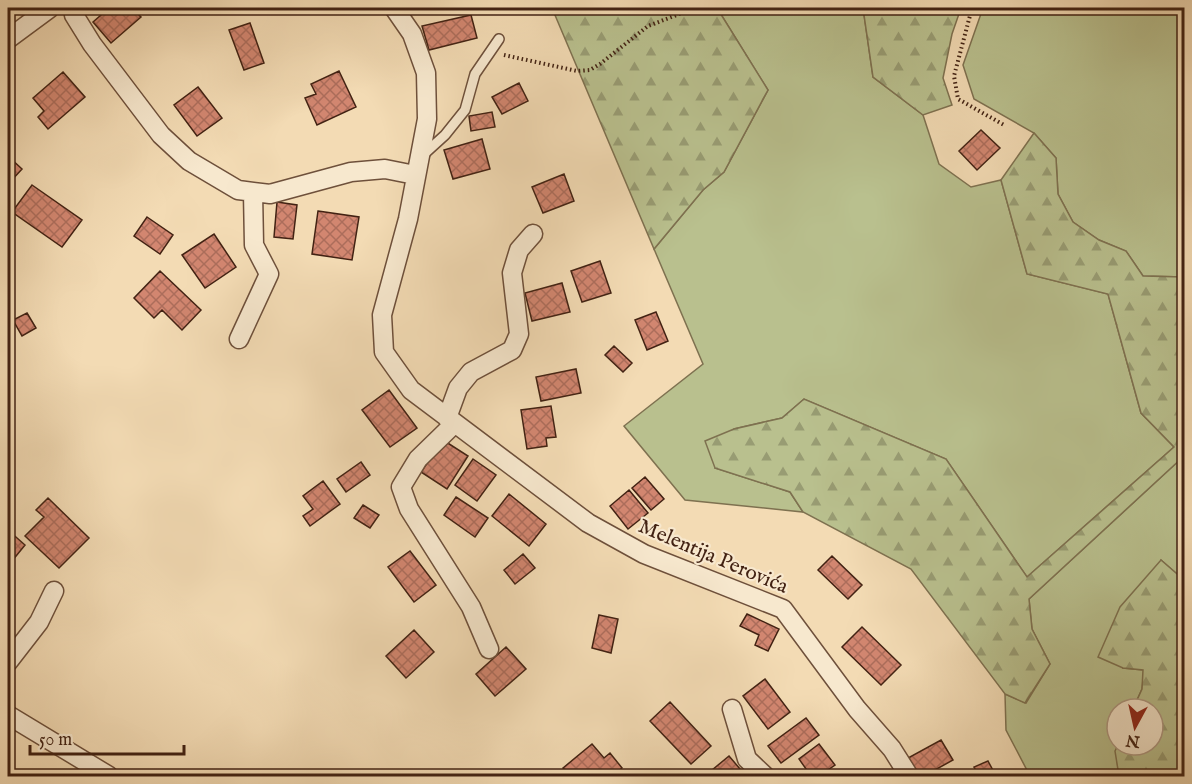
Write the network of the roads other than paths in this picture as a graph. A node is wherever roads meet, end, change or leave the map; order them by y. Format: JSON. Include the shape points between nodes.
{"nodes":[{"id":1,"x":50,"y":8,"type":"edge"},
{"id":2,"x":73,"y":8,"type":"edge"},
{"id":3,"x":394,"y":8,"type":"edge"},
{"id":4,"x":8,"y":39,"type":"edge"},
{"id":5,"x":499,"y":39,"type":"dead end"},
{"id":6,"x":417,"y":167,"type":"junction"},
{"id":7,"x":253,"y":192,"type":"junction"},
{"id":8,"x":533,"y":234,"type":"dead end"},
{"id":9,"x":239,"y":339,"type":"dead end"},
{"id":10,"x":451,"y":420,"type":"junction"},
{"id":11,"x":54,"y":591,"type":"dead end"},
{"id":12,"x":489,"y":649,"type":"dead end"},
{"id":13,"x":8,"y":662,"type":"edge"},
{"id":14,"x":732,"y":709,"type":"dead end"},
{"id":15,"x":8,"y":715,"type":"edge"},
{"id":16,"x":109,"y":777,"type":"edge"},
{"id":17,"x":765,"y":777,"type":"edge"},
{"id":18,"x":909,"y":777,"type":"edge"}],
"edges":[{"from":1,"to":4,"type":"street"},
{"from":2,"to":7,"type":"street","via":[[92,44],[161,135],[189,161],[238,190]]},
{"from":3,"to":6,"type":"street","name":"Melentija Perovića","via":[[412,34],[426,73],[427,119]]},
{"from":5,"to":6,"type":"lane","via":[[475,74],[465,110]]},
{"from":6,"to":7,"type":"street","via":[[351,172],[270,194]]},
{"from":6,"to":10,"type":"street","name":"Melentija Perovića","via":[[408,219],[382,315],[384,352],[411,390]]},
{"from":7,"to":9,"type":"street","via":[[254,245],[269,274]]},
{"from":8,"to":10,"type":"street","via":[[519,250],[512,273],[519,334],[512,351],[471,372],[458,388]]},
{"from":10,"to":12,"type":"street","via":[[418,459],[401,487],[409,509],[471,607]]},
{"from":10,"to":18,"type":"street","name":"Melentija Perovića","via":[[588,523],[644,554],[783,609],[857,709],[892,748]]},
{"from":11,"to":13,"type":"street","via":[[39,622]]},
{"from":14,"to":17,"type":"street","via":[[747,759]]},
{"from":15,"to":16,"type":"street"}]}
